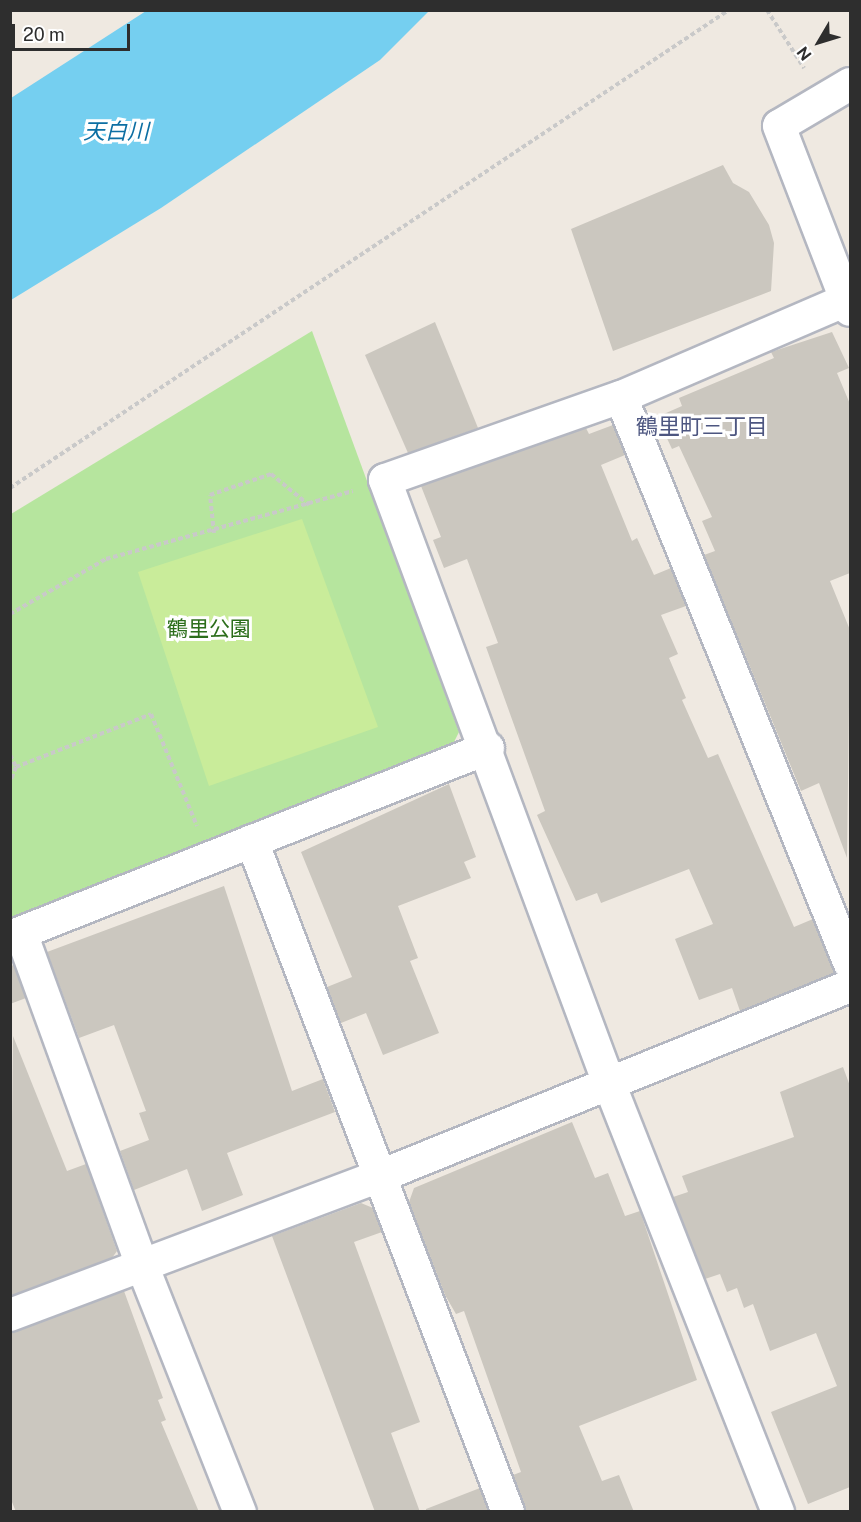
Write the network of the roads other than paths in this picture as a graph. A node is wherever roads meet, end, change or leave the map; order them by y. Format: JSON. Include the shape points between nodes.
{"nodes":[{"id":1,"x":850,"y":84,"type":"edge"},
{"id":2,"x":848,"y":305,"type":"edge"},
{"id":3,"x":621,"y":397,"type":"junction"},
{"id":4,"x":488,"y":748,"type":"junction"},
{"id":5,"x":252,"y":841,"type":"junction"},
{"id":6,"x":16,"y":935,"type":"edge"},
{"id":7,"x":850,"y":964,"type":"edge"},
{"id":8,"x":850,"y":986,"type":"edge"},
{"id":9,"x":609,"y":1081,"type":"junction"},
{"id":10,"x":378,"y":1177,"type":"junction"},
{"id":11,"x":142,"y":1265,"type":"junction"},
{"id":12,"x":10,"y":1315,"type":"edge"},
{"id":13,"x":240,"y":1512,"type":"edge"},
{"id":14,"x":508,"y":1512,"type":"edge"},
{"id":15,"x":778,"y":1512,"type":"edge"}],
"edges":[{"from":1,"to":2,"type":"street","via":[[779,126]]},
{"from":2,"to":3,"type":"street"},
{"from":3,"to":4,"type":"street","via":[[385,480]]},
{"from":3,"to":7,"type":"street"},
{"from":4,"to":5,"type":"street"},
{"from":4,"to":9,"type":"street"},
{"from":5,"to":6,"type":"street"},
{"from":5,"to":10,"type":"street"},
{"from":6,"to":11,"type":"street"},
{"from":8,"to":9,"type":"street"},
{"from":9,"to":10,"type":"street"},
{"from":9,"to":15,"type":"street"},
{"from":10,"to":11,"type":"street"},
{"from":10,"to":14,"type":"street"},
{"from":11,"to":12,"type":"street"},
{"from":11,"to":13,"type":"street"}]}
